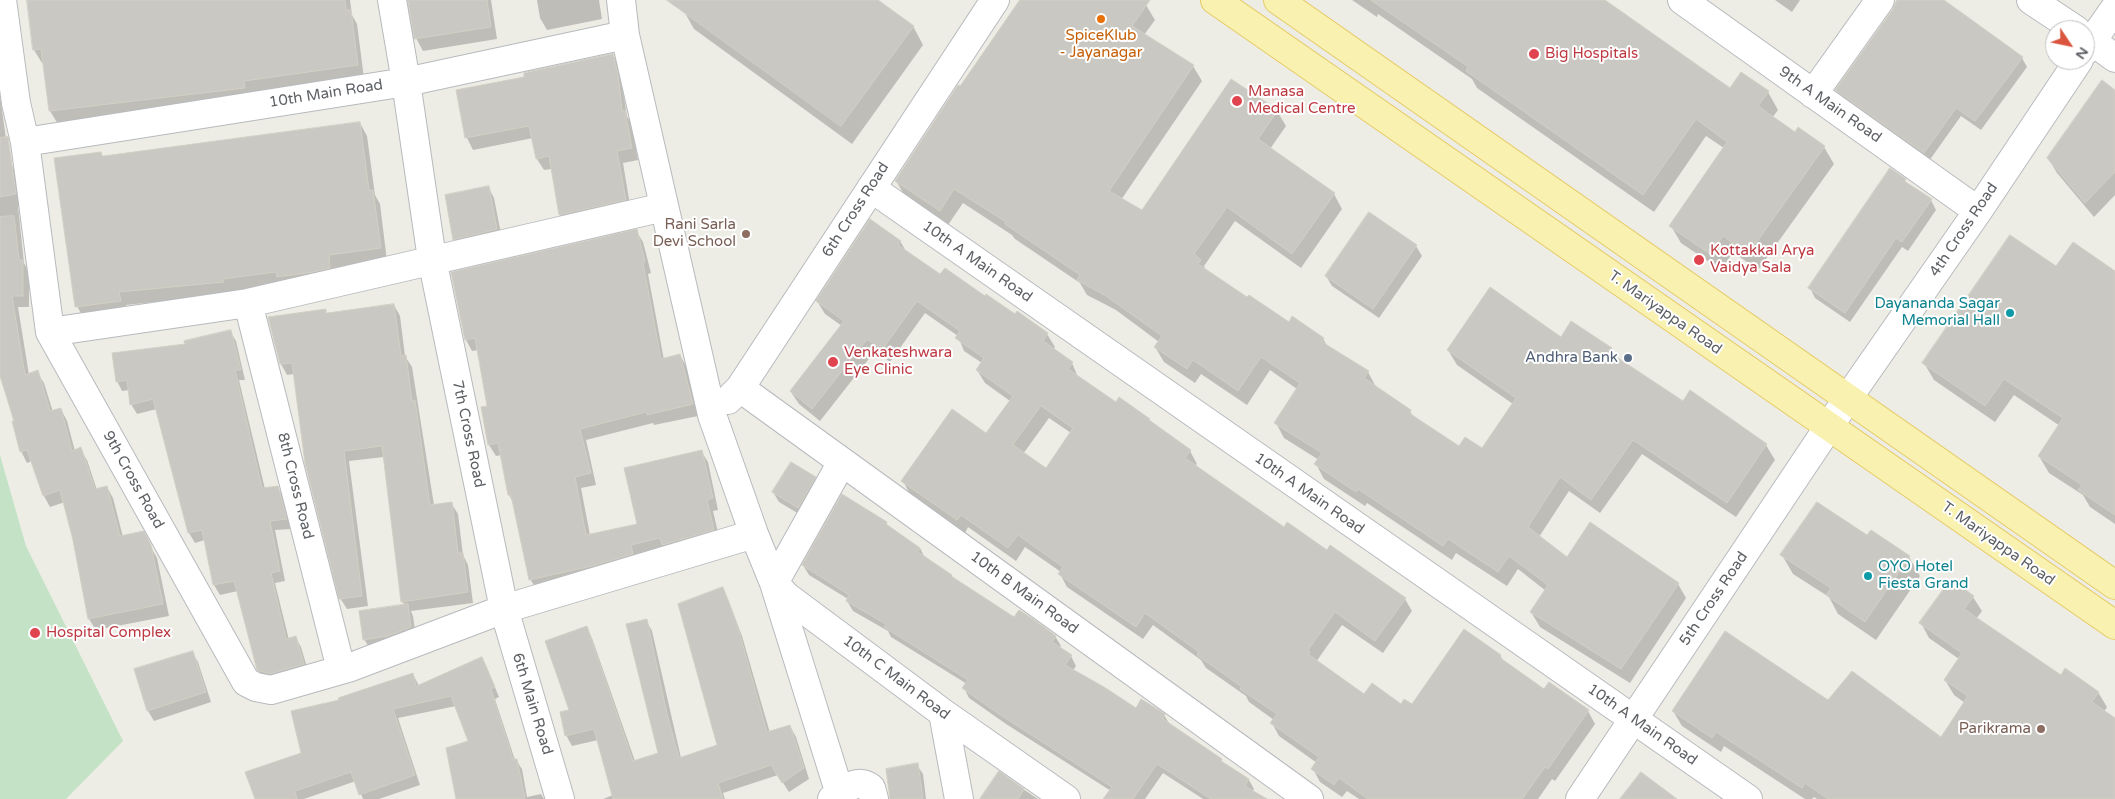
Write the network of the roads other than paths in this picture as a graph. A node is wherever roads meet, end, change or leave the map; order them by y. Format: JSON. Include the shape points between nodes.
{"nodes":[{"id":1,"x":2,"y":0,"type":"edge"},
{"id":2,"x":392,"y":0,"type":"edge"},
{"id":3,"x":621,"y":0,"type":"edge"},
{"id":4,"x":995,"y":0,"type":"edge"},
{"id":5,"x":1215,"y":0,"type":"edge"},
{"id":6,"x":1278,"y":0,"type":"edge"},
{"id":7,"x":1682,"y":0,"type":"edge"},
{"id":8,"x":1880,"y":0,"type":"edge"},
{"id":9,"x":2031,"y":0,"type":"edge"},
{"id":10,"x":2115,"y":8,"type":"edge"},
{"id":11,"x":2055,"y":20,"type":"edge"},
{"id":12,"x":2095,"y":30,"type":"edge"},
{"id":13,"x":625,"y":35,"type":"junction"},
{"id":14,"x":2095,"y":49,"type":"edge"},
{"id":15,"x":2115,"y":58,"type":"edge"},
{"id":16,"x":2067,"y":70,"type":"edge"},
{"id":17,"x":406,"y":82,"type":"junction"},
{"id":18,"x":1814,"y":94,"type":"junction"},
{"id":19,"x":25,"y":142,"type":"junction"},
{"id":20,"x":871,"y":188,"type":"junction"},
{"id":21,"x":664,"y":206,"type":"junction"},
{"id":22,"x":1978,"y":211,"type":"junction"},
{"id":23,"x":432,"y":260,"type":"junction"},
{"id":24,"x":248,"y":303,"type":"junction"},
{"id":25,"x":50,"y":332,"type":"junction"},
{"id":26,"x":740,"y":388,"type":"junction"},
{"id":27,"x":1848,"y":398,"type":"junction"},
{"id":28,"x":712,"y":415,"type":"junction"},
{"id":29,"x":1829,"y":427,"type":"junction"},
{"id":30,"x":842,"y":462,"type":"junction"},
{"id":31,"x":754,"y":534,"type":"junction"},
{"id":32,"x":774,"y":583,"type":"junction"},
{"id":33,"x":2115,"y":585,"type":"edge"},
{"id":34,"x":504,"y":610,"type":"junction"},
{"id":35,"x":2115,"y":625,"type":"edge"},
{"id":36,"x":341,"y":669,"type":"junction"},
{"id":37,"x":943,"y":713,"type":"junction"},
{"id":38,"x":1634,"y":719,"type":"junction"},
{"id":39,"x":836,"y":796,"type":"edge"},
{"id":40,"x":560,"y":799,"type":"edge"},
{"id":41,"x":874,"y":799,"type":"edge"},
{"id":42,"x":959,"y":799,"type":"edge"},
{"id":43,"x":1066,"y":799,"type":"edge"},
{"id":44,"x":1308,"y":799,"type":"edge"},
{"id":45,"x":1580,"y":799,"type":"edge"},
{"id":46,"x":1748,"y":799,"type":"edge"}],
"edges":[{"from":1,"to":19,"type":"street","name":"9th Cross Road","via":[[16,103]]},
{"from":2,"to":17,"type":"street","name":"7th Cross Road"},
{"from":3,"to":13,"type":"street"},
{"from":4,"to":20,"type":"street","name":"6th Cross Road"},
{"from":5,"to":29,"type":"main road","name":"T. Mariyappa Road"},
{"from":6,"to":27,"type":"main road"},
{"from":7,"to":18,"type":"street","name":"9th A Main Road"},
{"from":8,"to":18,"type":"street"},
{"from":9,"to":11,"type":"street"},
{"from":10,"to":12,"type":"street","name":"4th Cross Road"},
{"from":13,"to":17,"type":"street","name":"10th Main Road"},
{"from":13,"to":21,"type":"street"},
{"from":14,"to":15,"type":"street"},
{"from":16,"to":22,"type":"street","name":"4th Cross Road"},
{"from":17,"to":19,"type":"street","name":"10th Main Road"},
{"from":17,"to":23,"type":"street","name":"7th Cross Road"},
{"from":18,"to":22,"type":"street","name":"9th A Main Road"},
{"from":19,"to":25,"type":"street","name":"9th Cross Road"},
{"from":20,"to":26,"type":"street","name":"6th Cross Road"},
{"from":20,"to":38,"type":"street","name":"10th A Main Road"},
{"from":21,"to":23,"type":"street"},
{"from":21,"to":28,"type":"street"},
{"from":22,"to":27,"type":"street","name":"4th Cross Road"},
{"from":23,"to":24,"type":"street"},
{"from":23,"to":34,"type":"street","name":"7th Cross Road"},
{"from":24,"to":25,"type":"street"},
{"from":24,"to":36,"type":"street","name":"8th Cross Road"},
{"from":25,"to":36,"type":"street","name":"9th Cross Road","via":[[246,682],[271,690]]},
{"from":26,"to":28,"type":"street","name":"6th Cross Road"},
{"from":26,"to":30,"type":"street","name":"10th B Main Road"},
{"from":27,"to":29,"type":"street","name":"5th Cross Road"},
{"from":27,"to":33,"type":"main road"},
{"from":28,"to":31,"type":"street"},
{"from":29,"to":35,"type":"main road","name":"T. Mariyappa Road"},
{"from":29,"to":38,"type":"street","name":"5th Cross Road"},
{"from":30,"to":32,"type":"street"},
{"from":30,"to":44,"type":"street","name":"10th B Main Road"},
{"from":31,"to":32,"type":"street","name":"10th C Main Road"},
{"from":31,"to":34,"type":"street"},
{"from":32,"to":37,"type":"street","name":"10th C Main Road","via":[[786,596]]},
{"from":32,"to":39,"type":"street"},
{"from":34,"to":36,"type":"street","name":"9th Cross Road"},
{"from":34,"to":40,"type":"street","name":"6th Main Road"},
{"from":37,"to":42,"type":"street"},
{"from":37,"to":43,"type":"street","name":"10th C Main Road"},
{"from":38,"to":45,"type":"street","name":"5th Cross Road"},
{"from":38,"to":46,"type":"street","name":"10th A Main Road"},
{"from":39,"to":41,"type":"street","via":[[860,783],[871,788]]}]}
